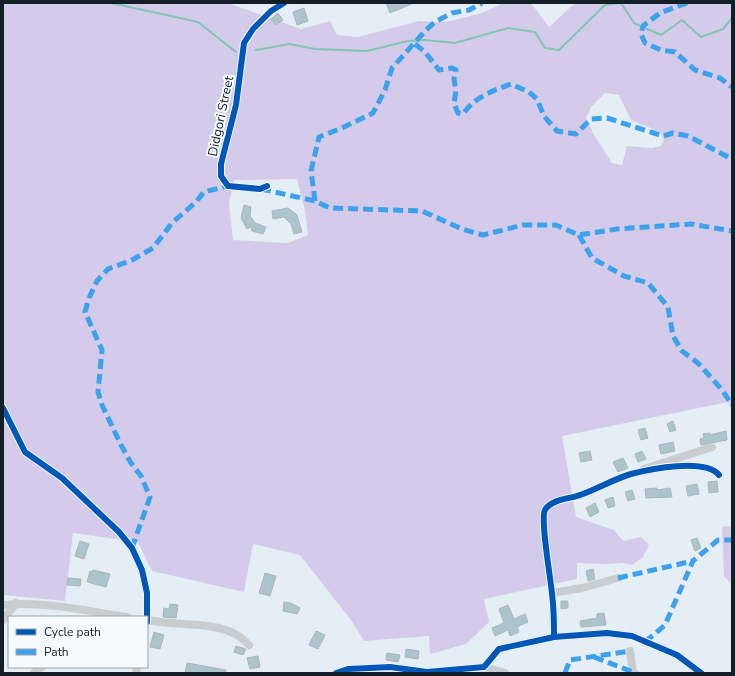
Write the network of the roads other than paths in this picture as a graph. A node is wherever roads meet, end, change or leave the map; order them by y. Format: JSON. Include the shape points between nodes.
{"nodes":[{"id":1,"x":284,"y":3,"type":"edge"},
{"id":2,"x":267,"y":186,"type":"dead end"},
{"id":3,"x":3,"y":408,"type":"edge"},
{"id":4,"x":712,"y":447,"type":"dead end"},
{"id":5,"x":631,"y":474,"type":"junction"},
{"id":6,"x":719,"y":475,"type":"dead end"},
{"id":7,"x":618,"y":578,"type":"dead end"},
{"id":8,"x":552,"y":593,"type":"junction"},
{"id":9,"x":16,"y":603,"type":"junction"},
{"id":10,"x":3,"y":605,"type":"edge"},
{"id":11,"x":121,"y":616,"type":"edge"},
{"id":12,"x":147,"y":616,"type":"edge"},
{"id":13,"x":3,"y":620,"type":"edge"},
{"id":14,"x":148,"y":620,"type":"edge"},
{"id":15,"x":554,"y":636,"type":"junction"},
{"id":16,"x":249,"y":645,"type":"dead end"},
{"id":17,"x":630,"y":651,"type":"dead end"},
{"id":18,"x":484,"y":667,"type":"junction"},
{"id":19,"x":351,"y":671,"type":"edge"},
{"id":20,"x":336,"y":673,"type":"edge"},
{"id":21,"x":505,"y":673,"type":"edge"},
{"id":22,"x":635,"y":673,"type":"edge"},
{"id":23,"x":702,"y":673,"type":"edge"}],
"edges":[{"from":1,"to":2,"type":"street","name":"Didgori Street","via":[[271,11],[253,29],[244,44],[236,105],[221,164],[221,176],[228,186],[260,189]]},
{"from":3,"to":12,"type":"street","via":[[25,452],[62,478],[119,532],[132,548],[142,570],[147,592]]},
{"from":4,"to":5,"type":"street","via":[[675,457]]},
{"from":5,"to":6,"type":"street","via":[[678,466],[700,467],[716,471]]},
{"from":5,"to":8,"type":"street","via":[[581,495],[550,504],[544,512],[547,563]]},
{"from":7,"to":8,"type":"street"},
{"from":8,"to":15,"type":"street"},
{"from":9,"to":10,"type":"street"},
{"from":9,"to":11,"type":"street","via":[[53,605]]},
{"from":9,"to":13,"type":"street"},
{"from":14,"to":16,"type":"street","via":[[204,625],[236,634]]},
{"from":15,"to":18,"type":"street","via":[[499,649]]},
{"from":15,"to":23,"type":"street","via":[[607,633],[632,636],[677,654]]},
{"from":17,"to":22,"type":"street"},
{"from":18,"to":19,"type":"street","via":[[427,672],[390,667]]},
{"from":18,"to":21,"type":"street"},
{"from":19,"to":20,"type":"street"}]}
